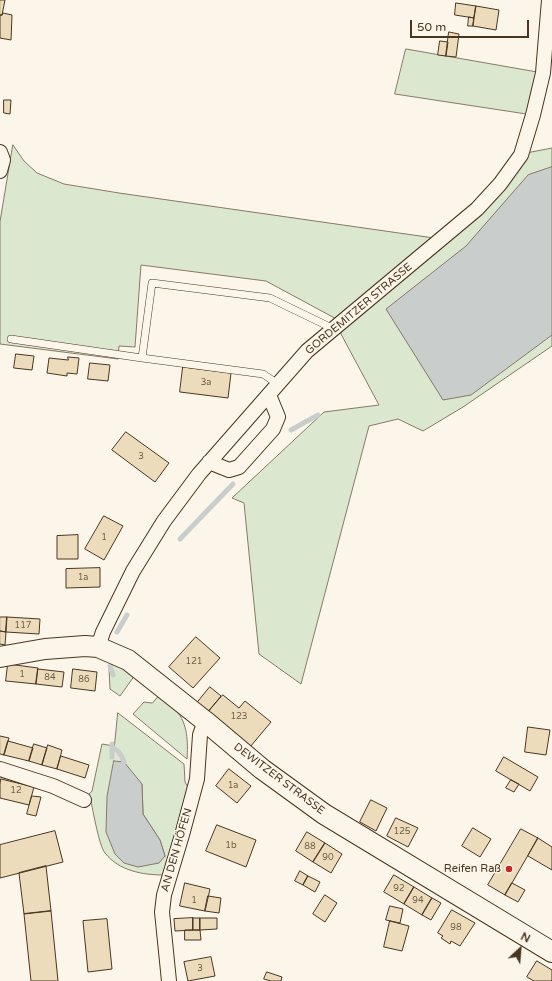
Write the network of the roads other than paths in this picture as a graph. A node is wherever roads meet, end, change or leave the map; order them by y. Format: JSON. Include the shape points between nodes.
{"nodes":[{"id":1,"x":549,"y":0,"type":"edge"},
{"id":2,"x":0,"y":152,"type":"edge"},
{"id":3,"x":0,"y":171,"type":"edge"},
{"id":4,"x":334,"y":329,"type":"junction"},
{"id":5,"x":11,"y":339,"type":"dead end"},
{"id":6,"x":142,"y":358,"type":"junction"},
{"id":7,"x":274,"y":390,"type":"junction"},
{"id":8,"x":209,"y":462,"type":"junction"},
{"id":9,"x":98,"y":647,"type":"junction"},
{"id":10,"x":0,"y":657,"type":"edge"},
{"id":11,"x":205,"y":721,"type":"junction"},
{"id":12,"x":0,"y":769,"type":"edge"},
{"id":13,"x":84,"y":800,"type":"dead end"},
{"id":14,"x":552,"y":952,"type":"edge"},
{"id":15,"x":169,"y":981,"type":"edge"}],
"edges":[{"from":1,"to":4,"type":"street","name":"GORDEMITZER STRASSE","via":[[543,73],[521,155],[500,184],[477,209]]},
{"from":2,"to":3,"type":"street","via":[[3,160]]},
{"from":4,"to":6,"type":"lane","via":[[270,298],[152,283]]},
{"from":4,"to":7,"type":"street","name":"GORDEMITZER STRASSE","via":[[307,351]]},
{"from":5,"to":6,"type":"lane"},
{"from":6,"to":7,"type":"lane","via":[[263,374]]},
{"from":7,"to":8,"type":"street","name":"GORDEMITZER STRASSE"},
{"from":7,"to":8,"type":"street","via":[[278,417],[273,429],[239,468],[229,470]]},
{"from":8,"to":9,"type":"street","name":"GORDEMITZER STRASSE","via":[[164,521],[133,572]]},
{"from":9,"to":10,"type":"street","name":"DEWITZER STRASSE","via":[[74,646]]},
{"from":9,"to":11,"type":"street","name":"DEWITZER STRASSE","via":[[137,667]]},
{"from":11,"to":14,"type":"street","name":"DEWITZER STRASSE","via":[[262,769],[324,814]]},
{"from":11,"to":15,"type":"street","name":"AN DEN HÖFEN","via":[[200,735],[197,779],[164,895],[162,912]]},
{"from":12,"to":13,"type":"street","via":[[53,786]]}]}
